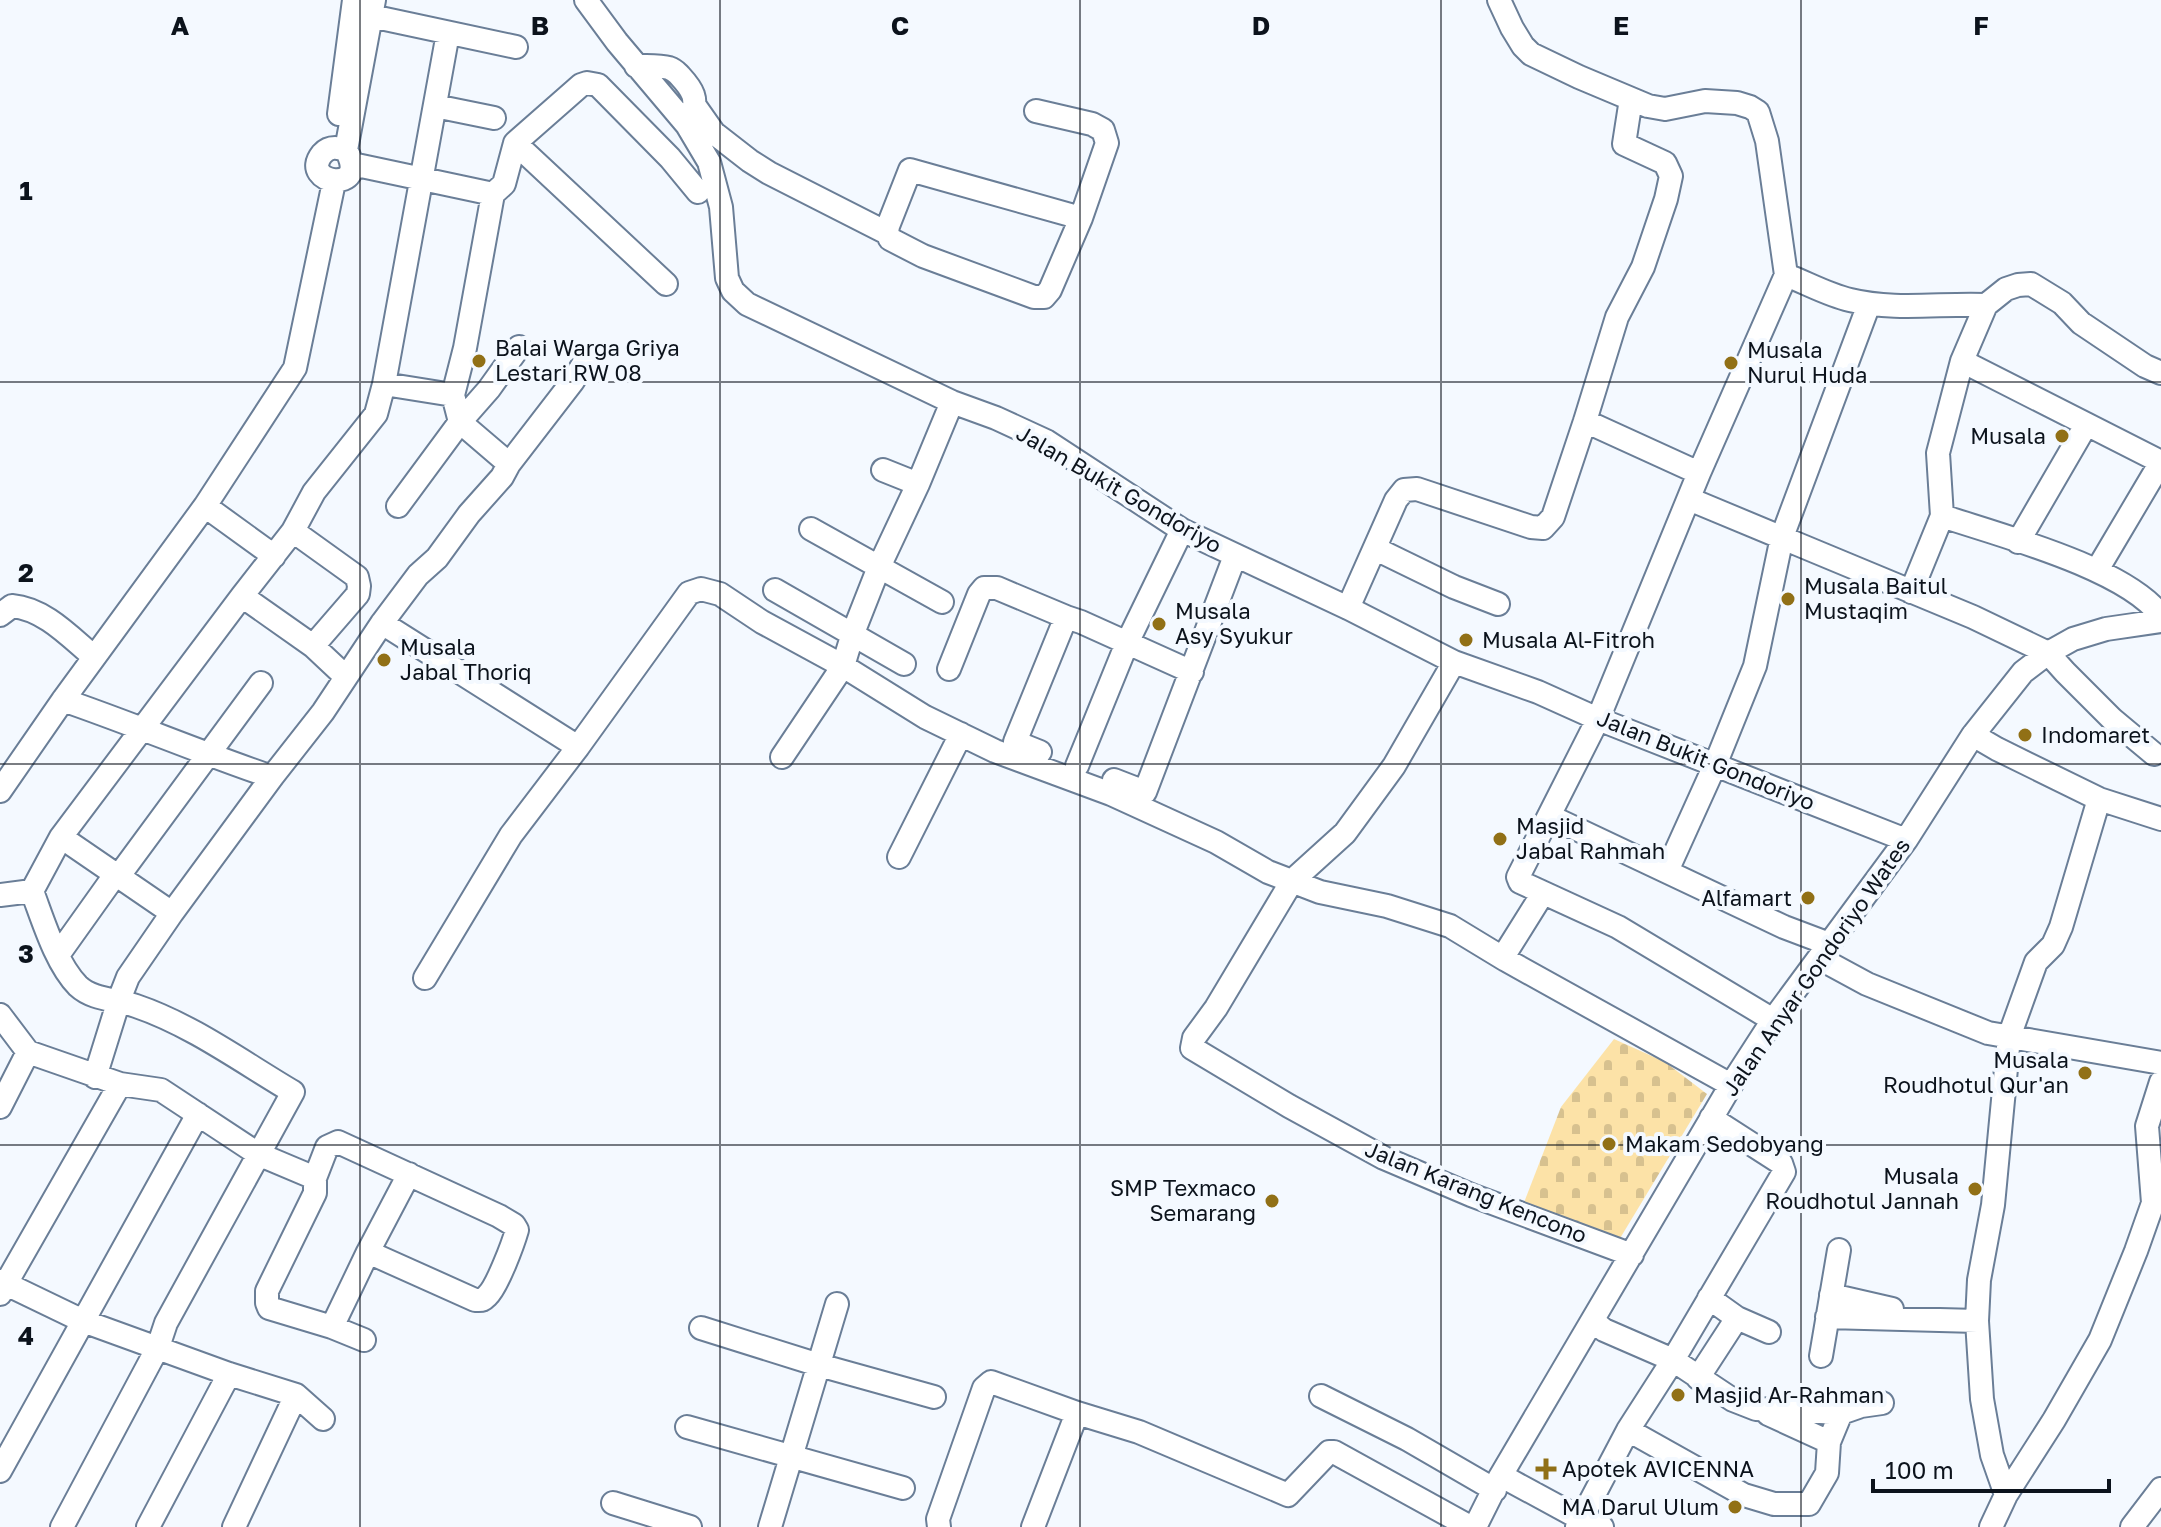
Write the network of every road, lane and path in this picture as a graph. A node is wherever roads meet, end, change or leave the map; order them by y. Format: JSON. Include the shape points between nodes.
{"nodes":[{"id":1,"x":354,"y":0,"type":"edge"},
{"id":2,"x":586,"y":0,"type":"edge"},
{"id":3,"x":1499,"y":0,"type":"edge"},
{"id":4,"x":373,"y":8,"type":"edge"},
{"id":5,"x":448,"y":33,"type":"junction"},
{"id":6,"x":516,"y":47,"type":"dead end"},
{"id":7,"x":1631,"y":99,"type":"junction"},
{"id":8,"x":435,"y":106,"type":"junction"},
{"id":9,"x":1036,"y":111,"type":"dead end"},
{"id":10,"x":691,"y":116,"type":"junction"},
{"id":11,"x":494,"y":118,"type":"dead end"},
{"id":12,"x":515,"y":143,"type":"junction"},
{"id":13,"x":344,"y":154,"type":"junction"},
{"id":14,"x":422,"y":180,"type":"junction"},
{"id":15,"x":698,"y":192,"type":"dead end"},
{"id":16,"x":493,"y":194,"type":"junction"},
{"id":17,"x":1081,"y":218,"type":"junction"},
{"id":18,"x":887,"y":233,"type":"junction"},
{"id":19,"x":1786,"y":275,"type":"junction"},
{"id":20,"x":666,"y":284,"type":"dead end"},
{"id":21,"x":1869,"y":304,"type":"junction"},
{"id":22,"x":1986,"y":305,"type":"junction"},
{"id":23,"x":519,"y":347,"type":"dead end"},
{"id":24,"x":587,"y":358,"type":"dead end"},
{"id":25,"x":1962,"y":361,"type":"junction"},
{"id":26,"x":2161,"y":373,"type":"edge"},
{"id":27,"x":384,"y":384,"type":"junction"},
{"id":28,"x":453,"y":395,"type":"junction"},
{"id":29,"x":952,"y":402,"type":"junction"},
{"id":30,"x":1585,"y":421,"type":"junction"},
{"id":31,"x":460,"y":422,"type":"junction"},
{"id":32,"x":2086,"y":425,"type":"junction"},
{"id":33,"x":509,"y":464,"type":"junction"},
{"id":34,"x":883,"y":470,"type":"dead end"},
{"id":35,"x":1699,"y":473,"type":"junction"},
{"id":36,"x":918,"y":484,"type":"junction"},
{"id":37,"x":1689,"y":499,"type":"junction"},
{"id":38,"x":205,"y":506,"type":"junction"},
{"id":39,"x":398,"y":506,"type":"dead end"},
{"id":40,"x":1942,"y":516,"type":"junction"},
{"id":41,"x":811,"y":529,"type":"dead end"},
{"id":42,"x":1182,"y":530,"type":"junction"},
{"id":43,"x":293,"y":531,"type":"junction"},
{"id":44,"x":1782,"y":537,"type":"junction"},
{"id":45,"x":2018,"y":542,"type":"junction"},
{"id":46,"x":1376,"y":549,"type":"junction"},
{"id":47,"x":274,"y":556,"type":"junction"},
{"id":48,"x":1235,"y":556,"type":"junction"},
{"id":49,"x":879,"y":567,"type":"junction"},
{"id":50,"x":2097,"y":570,"type":"junction"},
{"id":51,"x":775,"y":590,"type":"dead end"},
{"id":52,"x":1911,"y":592,"type":"junction"},
{"id":53,"x":242,"y":596,"type":"junction"},
{"id":54,"x":942,"y":602,"type":"dead end"},
{"id":55,"x":1498,"y":604,"type":"dead end"},
{"id":56,"x":1348,"y":608,"type":"junction"},
{"id":57,"x":2159,"y":609,"type":"edge"},
{"id":58,"x":0,"y":615,"type":"edge"},
{"id":59,"x":1066,"y":617,"type":"junction"},
{"id":60,"x":382,"y":623,"type":"junction"},
{"id":61,"x":853,"y":633,"type":"junction"},
{"id":62,"x":1127,"y":643,"type":"junction"},
{"id":63,"x":313,"y":646,"type":"junction"},
{"id":64,"x":2048,"y":653,"type":"junction"},
{"id":65,"x":94,"y":657,"type":"junction"},
{"id":66,"x":1454,"y":662,"type":"junction"},
{"id":67,"x":904,"y":664,"type":"dead end"},
{"id":68,"x":843,"y":666,"type":"junction"},
{"id":69,"x":949,"y":669,"type":"dead end"},
{"id":70,"x":1192,"y":672,"type":"junction"},
{"id":71,"x":346,"y":677,"type":"junction"},
{"id":72,"x":261,"y":683,"type":"dead end"},
{"id":73,"x":63,"y":700,"type":"junction"},
{"id":74,"x":1598,"y":719,"type":"junction"},
{"id":75,"x":142,"y":727,"type":"junction"},
{"id":76,"x":961,"y":734,"type":"junction"},
{"id":77,"x":1973,"y":735,"type":"junction"},
{"id":78,"x":578,"y":747,"type":"junction"},
{"id":79,"x":2154,"y":754,"type":"dead end"},
{"id":80,"x":208,"y":756,"type":"junction"},
{"id":81,"x":782,"y":757,"type":"dead end"},
{"id":82,"x":1715,"y":765,"type":"junction"},
{"id":83,"x":1077,"y":766,"type":"junction"},
{"id":84,"x":272,"y":777,"type":"junction"},
{"id":85,"x":0,"y":791,"type":"edge"},
{"id":86,"x":2099,"y":799,"type":"junction"},
{"id":87,"x":1549,"y":816,"type":"junction"},
{"id":88,"x":2161,"y":819,"type":"edge"},
{"id":89,"x":61,"y":837,"type":"junction"},
{"id":90,"x":1906,"y":840,"type":"junction"},
{"id":91,"x":899,"y":857,"type":"dead end"},
{"id":92,"x":1667,"y":871,"type":"junction"},
{"id":93,"x":116,"y":876,"type":"junction"},
{"id":94,"x":1292,"y":881,"type":"junction"},
{"id":95,"x":32,"y":891,"type":"junction"},
{"id":96,"x":1543,"y":893,"type":"junction"},
{"id":97,"x":0,"y":895,"type":"edge"},
{"id":98,"x":172,"y":913,"type":"junction"},
{"id":99,"x":1824,"y":951,"type":"junction"},
{"id":100,"x":58,"y":955,"type":"junction"},
{"id":101,"x":1503,"y":957,"type":"junction"},
{"id":102,"x":425,"y":978,"type":"dead end"},
{"id":103,"x":119,"y":1000,"type":"junction"},
{"id":104,"x":0,"y":1015,"type":"edge"},
{"id":105,"x":1773,"y":1020,"type":"junction"},
{"id":106,"x":2009,"y":1037,"type":"junction"},
{"id":107,"x":28,"y":1052,"type":"junction"},
{"id":108,"x":2161,"y":1063,"type":"edge"},
{"id":109,"x":95,"y":1077,"type":"junction"},
{"id":110,"x":2161,"y":1082,"type":"edge"},
{"id":111,"x":120,"y":1084,"type":"junction"},
{"id":112,"x":1731,"y":1085,"type":"junction"},
{"id":113,"x":0,"y":1107,"type":"edge"},
{"id":114,"x":198,"y":1114,"type":"junction"},
{"id":115,"x":1711,"y":1118,"type":"junction"},
{"id":116,"x":258,"y":1154,"type":"junction"},
{"id":117,"x":409,"y":1174,"type":"junction"},
{"id":118,"x":315,"y":1178,"type":"junction"},
{"id":119,"x":1839,"y":1250,"type":"dead end"},
{"id":120,"x":368,"y":1252,"type":"junction"},
{"id":121,"x":1632,"y":1255,"type":"junction"},
{"id":122,"x":2,"y":1286,"type":"edge"},
{"id":123,"x":1709,"y":1298,"type":"junction"},
{"id":124,"x":837,"y":1304,"type":"dead end"},
{"id":125,"x":1829,"y":1306,"type":"junction"},
{"id":126,"x":1737,"y":1318,"type":"junction"},
{"id":127,"x":83,"y":1321,"type":"junction"},
{"id":128,"x":1593,"y":1321,"type":"junction"},
{"id":129,"x":1977,"y":1321,"type":"junction"},
{"id":130,"x":332,"y":1327,"type":"junction"},
{"id":131,"x":701,"y":1328,"type":"dead end"},
{"id":132,"x":1769,"y":1332,"type":"dead end"},
{"id":133,"x":364,"y":1340,"type":"dead end"},
{"id":134,"x":158,"y":1347,"type":"junction"},
{"id":135,"x":1821,"y":1356,"type":"dead end"},
{"id":136,"x":1673,"y":1360,"type":"junction"},
{"id":137,"x":819,"y":1365,"type":"junction"},
{"id":138,"x":229,"y":1374,"type":"junction"},
{"id":139,"x":1698,"y":1378,"type":"junction"},
{"id":140,"x":296,"y":1395,"type":"junction"},
{"id":141,"x":1321,"y":1396,"type":"dead end"},
{"id":142,"x":934,"y":1397,"type":"dead end"},
{"id":143,"x":1882,"y":1403,"type":"dead end"},
{"id":144,"x":1756,"y":1409,"type":"junction"},
{"id":145,"x":1077,"y":1413,"type":"junction"},
{"id":146,"x":1841,"y":1413,"type":"junction"},
{"id":147,"x":323,"y":1419,"type":"dead end"},
{"id":148,"x":687,"y":1427,"type":"dead end"},
{"id":149,"x":1628,"y":1430,"type":"junction"},
{"id":150,"x":1829,"y":1442,"type":"junction"},
{"id":151,"x":791,"y":1456,"type":"junction"},
{"id":152,"x":0,"y":1471,"type":"edge"},
{"id":153,"x":1498,"y":1483,"type":"junction"},
{"id":154,"x":903,"y":1488,"type":"dead end"},
{"id":155,"x":2161,"y":1489,"type":"edge"},
{"id":156,"x":2006,"y":1495,"type":"junction"},
{"id":157,"x":613,"y":1503,"type":"dead end"},
{"id":158,"x":1587,"y":1524,"type":"edge"},
{"id":159,"x":62,"y":1527,"type":"edge"},
{"id":160,"x":148,"y":1527,"type":"edge"},
{"id":161,"x":234,"y":1527,"type":"edge"},
{"id":162,"x":690,"y":1527,"type":"edge"},
{"id":163,"x":770,"y":1527,"type":"edge"},
{"id":164,"x":939,"y":1527,"type":"edge"},
{"id":165,"x":1033,"y":1527,"type":"edge"},
{"id":166,"x":1473,"y":1527,"type":"edge"},
{"id":167,"x":1991,"y":1527,"type":"edge"},
{"id":168,"x":2132,"y":1527,"type":"edge"}],
"edges":[{"from":1,"to":13,"type":"street"},
{"from":2,"to":10,"type":"street","name":"Jalan Bukit Gondoriyo","via":[[636,66]]},
{"from":3,"to":7,"type":"street","via":[[1531,54]]},
{"from":4,"to":5,"type":"street"},
{"from":4,"to":13,"type":"street"},
{"from":5,"to":6,"type":"street"},
{"from":5,"to":8,"type":"street"},
{"from":7,"to":19,"type":"street","via":[[1665,109],[1705,101],[1737,103],[1758,112]]},
{"from":7,"to":30,"type":"street","via":[[1624,144],[1665,163],[1671,176],[1643,267],[1617,317]]},
{"from":8,"to":11,"type":"street"},
{"from":8,"to":14,"type":"street"},
{"from":9,"to":17,"type":"street","via":[[1103,130],[1107,143]]},
{"from":10,"to":18,"type":"street","via":[[750,161]]},
{"from":10,"to":29,"type":"street","name":"Jalan Bukit Gondoriyo","via":[[716,185],[733,291],[778,320]]},
{"from":12,"to":15,"type":"street","via":[[581,85],[598,85]]},
{"from":12,"to":16,"type":"street","via":[[504,184]]},
{"from":12,"to":20,"type":"street"},
{"from":13,"to":14,"type":"street"},
{"from":13,"to":38,"type":"street","via":[[350,172],[334,182],[295,368]]},
{"from":14,"to":16,"type":"street"},
{"from":14,"to":27,"type":"street"},
{"from":16,"to":28,"type":"street"},
{"from":17,"to":18,"type":"street","via":[[910,170]]},
{"from":17,"to":18,"type":"street","via":[[1044,297],[923,256]]},
{"from":19,"to":21,"type":"street"},
{"from":19,"to":35,"type":"street"},
{"from":21,"to":22,"type":"street"},
{"from":21,"to":44,"type":"street"},
{"from":22,"to":25,"type":"street"},
{"from":22,"to":26,"type":"street","via":[[2006,289],[2031,284]]},
{"from":23,"to":31,"type":"street"},
{"from":24,"to":33,"type":"street"},
{"from":25,"to":32,"type":"street"},
{"from":25,"to":40,"type":"street","via":[[1938,453]]},
{"from":27,"to":28,"type":"street"},
{"from":27,"to":43,"type":"street","via":[[376,414],[314,492]]},
{"from":28,"to":31,"type":"street"},
{"from":29,"to":36,"type":"street"},
{"from":29,"to":42,"type":"street","name":"Jalan Bukit Gondoriyo","via":[[1046,441]]},
{"from":30,"to":35,"type":"street"},
{"from":30,"to":46,"type":"street","via":[[1553,517],[1543,528],[1417,489],[1404,490]]},
{"from":31,"to":33,"type":"street"},
{"from":31,"to":39,"type":"street"},
{"from":32,"to":45,"type":"street"},
{"from":32,"to":50,"type":"street","via":[[2161,462]]},
{"from":33,"to":60,"type":"street"},
{"from":34,"to":36,"type":"street"},
{"from":35,"to":37,"type":"street"},
{"from":36,"to":49,"type":"street"},
{"from":37,"to":44,"type":"street"},
{"from":37,"to":74,"type":"street"},
{"from":38,"to":47,"type":"street"},
{"from":38,"to":65,"type":"street"},
{"from":40,"to":45,"type":"street"},
{"from":40,"to":52,"type":"street"},
{"from":41,"to":49,"type":"street"},
{"from":42,"to":48,"type":"street","name":"Jalan Bukit Gondoriyo"},
{"from":42,"to":62,"type":"street"},
{"from":43,"to":47,"type":"street"},
{"from":43,"to":63,"type":"street","via":[[357,577],[359,586],[358,594]]},
{"from":44,"to":52,"type":"street"},
{"from":44,"to":82,"type":"street","via":[[1755,666]]},
{"from":45,"to":50,"type":"street"},
{"from":46,"to":55,"type":"street"},
{"from":46,"to":56,"type":"street"},
{"from":47,"to":53,"type":"street"},
{"from":48,"to":56,"type":"street","name":"Jalan Bukit Gondoriyo"},
{"from":48,"to":70,"type":"street"},
{"from":49,"to":54,"type":"street"},
{"from":49,"to":61,"type":"street"},
{"from":50,"to":57,"type":"street"},
{"from":51,"to":61,"type":"street"},
{"from":52,"to":64,"type":"street"},
{"from":53,"to":63,"type":"street"},
{"from":53,"to":75,"type":"street"},
{"from":56,"to":66,"type":"street","name":"Jalan Bukit Gondoriyo"},
{"from":57,"to":64,"type":"street","name":"Jalan Anyar Gondoriyo Wates"},
{"from":58,"to":65,"type":"street","via":[[12,606],[30,608]]},
{"from":59,"to":62,"type":"street"},
{"from":59,"to":69,"type":"street","via":[[997,588],[984,588]]},
{"from":59,"to":83,"type":"street","via":[[1015,742]]},
{"from":60,"to":71,"type":"street"},
{"from":60,"to":78,"type":"street"},
{"from":61,"to":67,"type":"street"},
{"from":61,"to":68,"type":"street"},
{"from":62,"to":70,"type":"street"},
{"from":62,"to":83,"type":"street"},
{"from":63,"to":71,"type":"street"},
{"from":64,"to":77,"type":"street","name":"Jalan Anyar Gondoriyo Wates","via":[[2023,672]]},
{"from":64,"to":79,"type":"street"},
{"from":65,"to":73,"type":"street"},
{"from":66,"to":74,"type":"street","name":"Jalan Bukit Gondoriyo"},
{"from":66,"to":94,"type":"street","via":[[1394,766],[1345,833]]},
{"from":68,"to":76,"type":"street"},
{"from":68,"to":78,"type":"street","via":[[720,594],[701,589],[689,593]]},
{"from":68,"to":81,"type":"street"},
{"from":70,"to":83,"type":"street","via":[[1145,792]]},
{"from":71,"to":84,"type":"street"},
{"from":72,"to":80,"type":"street"},
{"from":73,"to":75,"type":"street"},
{"from":73,"to":85,"type":"street"},
{"from":74,"to":82,"type":"street","name":"Jalan Bukit Gondoriyo"},
{"from":74,"to":87,"type":"street"},
{"from":75,"to":80,"type":"street"},
{"from":75,"to":89,"type":"street"},
{"from":76,"to":91,"type":"street"},
{"from":76,"to":94,"type":"street","via":[[1111,794]]},
{"from":77,"to":86,"type":"street"},
{"from":77,"to":90,"type":"street","name":"Jalan Anyar Gondoriyo Wates"},
{"from":78,"to":102,"type":"street","via":[[511,835]]},
{"from":80,"to":84,"type":"street"},
{"from":80,"to":93,"type":"street"},
{"from":82,"to":90,"type":"street","name":"Jalan Bukit Gondoriyo"},
{"from":82,"to":92,"type":"street"},
{"from":84,"to":98,"type":"street"},
{"from":86,"to":88,"type":"street"},
{"from":86,"to":106,"type":"street","via":[[2061,927],[2036,962]]},
{"from":87,"to":92,"type":"street"},
{"from":87,"to":96,"type":"street","via":[[1518,877]]},
{"from":89,"to":93,"type":"street"},
{"from":89,"to":95,"type":"street"},
{"from":90,"to":99,"type":"street","name":"Jalan Anyar Gondoriyo Wates"},
{"from":92,"to":99,"type":"street"},
{"from":93,"to":98,"type":"street"},
{"from":93,"to":100,"type":"street"},
{"from":94,"to":101,"type":"street","via":[[1450,926]]},
{"from":94,"to":121,"type":"street","name":"Jalan Karang Kencono","via":[[1192,1048],[1384,1158]]},
{"from":95,"to":97,"type":"street"},
{"from":95,"to":100,"type":"street"},
{"from":96,"to":101,"type":"street"},
{"from":96,"to":105,"type":"street","via":[[1618,927]]},
{"from":98,"to":103,"type":"street","via":[[128,977]]},
{"from":99,"to":105,"type":"street","name":"Jalan Anyar Gondoriyo Wates"},
{"from":99,"to":106,"type":"street","via":[[1867,984]]},
{"from":100,"to":103,"type":"street","via":[[91,996]]},
{"from":101,"to":112,"type":"street"},
{"from":103,"to":109,"type":"street"},
{"from":103,"to":116,"type":"street","via":[[166,1016],[293,1092]]},
{"from":104,"to":107,"type":"street"},
{"from":105,"to":112,"type":"street","name":"Jalan Anyar Gondoriyo Wates"},
{"from":106,"to":108,"type":"street"},
{"from":106,"to":129,"type":"street"},
{"from":107,"to":109,"type":"street"},
{"from":107,"to":113,"type":"street"},
{"from":109,"to":111,"type":"street"},
{"from":110,"to":156,"type":"street","via":[[2147,1126],[2153,1203],[2136,1251],[2100,1340]]},
{"from":111,"to":114,"type":"street","via":[[161,1090]]},
{"from":111,"to":122,"type":"street"},
{"from":112,"to":115,"type":"street","name":"Jalan Anyar Gondoriyo Wates"},
{"from":114,"to":116,"type":"street"},
{"from":114,"to":127,"type":"street"},
{"from":115,"to":121,"type":"street","name":"Jalan Anyar Gondoriyo Wates"},
{"from":115,"to":123,"type":"street","via":[[1781,1163],[1784,1172]]},
{"from":116,"to":118,"type":"street"},
{"from":116,"to":134,"type":"street"},
{"from":117,"to":118,"type":"street","via":[[338,1142],[327,1147]]},
{"from":117,"to":120,"type":"street"},
{"from":117,"to":120,"type":"street","via":[[514,1225],[513,1243],[491,1294],[475,1300]]},
{"from":118,"to":130,"type":"street","via":[[315,1193],[267,1291],[267,1303]]},
{"from":119,"to":125,"type":"street"},
{"from":120,"to":130,"type":"street"},
{"from":121,"to":128,"type":"street","name":"Jalan Anyar Gondoriyo Wates"},
{"from":122,"to":127,"type":"street"},
{"from":123,"to":126,"type":"street"},
{"from":123,"to":136,"type":"street"},
{"from":124,"to":137,"type":"street"},
{"from":125,"to":129,"type":"street"},
{"from":125,"to":135,"type":"street"},
{"from":126,"to":132,"type":"street"},
{"from":126,"to":139,"type":"street"},
{"from":127,"to":134,"type":"street"},
{"from":127,"to":152,"type":"street"},
{"from":128,"to":136,"type":"street"},
{"from":128,"to":153,"type":"street","name":"Jalan Anyar Gondoriyo Wates"},
{"from":129,"to":156,"type":"street","via":[[1982,1399]]},
{"from":130,"to":133,"type":"street"},
{"from":131,"to":137,"type":"street"},
{"from":134,"to":138,"type":"street"},
{"from":134,"to":159,"type":"street"},
{"from":136,"to":139,"type":"street"},
{"from":136,"to":149,"type":"street"},
{"from":137,"to":142,"type":"street"},
{"from":137,"to":151,"type":"street"},
{"from":138,"to":140,"type":"street"},
{"from":138,"to":160,"type":"street"},
{"from":139,"to":144,"type":"street"},
{"from":140,"to":147,"type":"street"},
{"from":140,"to":161,"type":"street"},
{"from":141,"to":153,"type":"street"},
{"from":143,"to":146,"type":"street"},
{"from":144,"to":146,"type":"street"},
{"from":144,"to":150,"type":"street"},
{"from":145,"to":164,"type":"street","via":[[987,1384]]},
{"from":145,"to":165,"type":"street"},
{"from":145,"to":166,"type":"street","via":[[1139,1432],[1288,1495],[1334,1452]]},
{"from":146,"to":150,"type":"street"},
{"from":148,"to":151,"type":"street"},
{"from":149,"to":150,"type":"street","via":[[1744,1495],[1774,1504],[1809,1504],[1827,1473]]},
{"from":149,"to":158,"type":"street"},
{"from":151,"to":154,"type":"street"},
{"from":151,"to":163,"type":"street"},
{"from":153,"to":158,"type":"street","via":[[1511,1481]]},
{"from":153,"to":166,"type":"street","name":"Jalan Anyar Gondoriyo Wates"},
{"from":155,"to":168,"type":"street"},
{"from":156,"to":167,"type":"street"},
{"from":157,"to":162,"type":"street"}]}
